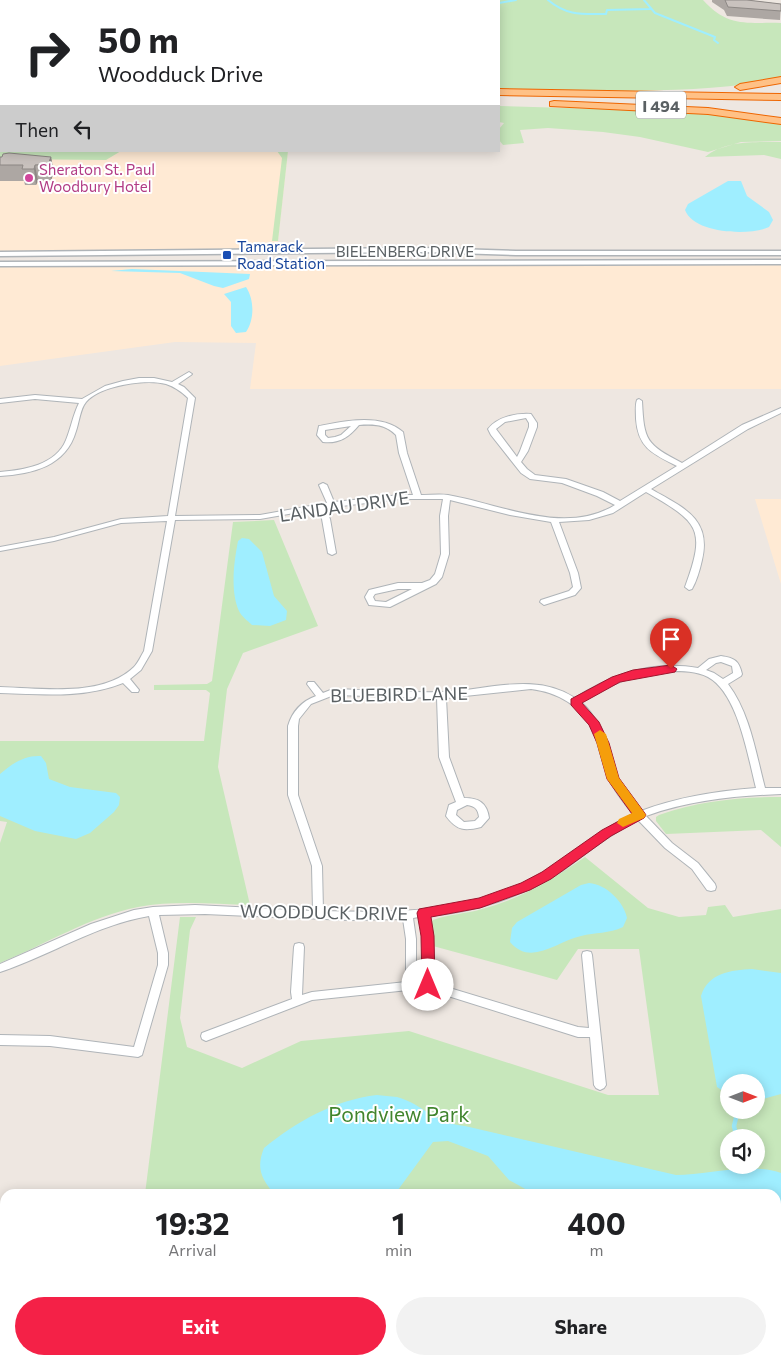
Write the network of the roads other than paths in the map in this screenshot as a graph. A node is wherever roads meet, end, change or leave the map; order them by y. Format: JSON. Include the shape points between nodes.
{"nodes":[{"id":1,"x":781,"y":80,"type":"edge"},
{"id":2,"x":500,"y":92,"type":"edge"},
{"id":3,"x":592,"y":93,"type":"junction"},
{"id":4,"x":781,"y":97,"type":"edge"},
{"id":5,"x":500,"y":102,"type":"edge"},
{"id":6,"x":541,"y":103,"type":"junction"},
{"id":7,"x":781,"y":106,"type":"edge"},
{"id":8,"x":781,"y":120,"type":"edge"},
{"id":9,"x":781,"y":253,"type":"edge"},
{"id":10,"x":0,"y":254,"type":"edge"},
{"id":11,"x":781,"y":262,"type":"edge"},
{"id":12,"x":0,"y":264,"type":"edge"},
{"id":13,"x":189,"y":374,"type":"dead end"},
{"id":14,"x":175,"y":383,"type":"junction"},
{"id":15,"x":0,"y":401,"type":"edge"},
{"id":16,"x":83,"y":401,"type":"junction"},
{"id":17,"x":639,"y":401,"type":"dead end"},
{"id":18,"x":781,"y":410,"type":"edge"},
{"id":19,"x":357,"y":423,"type":"dead end"},
{"id":20,"x":517,"y":462,"type":"junction"},
{"id":21,"x":682,"y":466,"type":"junction"},
{"id":22,"x":0,"y":474,"type":"edge"},
{"id":23,"x":323,"y":485,"type":"dead end"},
{"id":24,"x":646,"y":489,"type":"junction"},
{"id":25,"x":418,"y":497,"type":"junction"},
{"id":26,"x":447,"y":497,"type":"junction"},
{"id":27,"x":332,"y":505,"type":"junction"},
{"id":28,"x":621,"y":505,"type":"junction"},
{"id":29,"x":320,"y":506,"type":"junction"},
{"id":30,"x":172,"y":518,"type":"junction"},
{"id":31,"x":554,"y":520,"type":"junction"},
{"id":32,"x":0,"y":550,"type":"edge"},
{"id":33,"x":332,"y":553,"type":"dead end"},
{"id":34,"x":422,"y":586,"type":"junction"},
{"id":35,"x":689,"y":587,"type":"dead end"},
{"id":36,"x":544,"y":602,"type":"dead end"},
{"id":37,"x":700,"y":671,"type":"junction"},
{"id":38,"x":125,"y":680,"type":"junction"},
{"id":39,"x":311,"y":684,"type":"dead end"},
{"id":40,"x":722,"y":684,"type":"junction"},
{"id":41,"x":0,"y":690,"type":"edge"},
{"id":42,"x":135,"y":690,"type":"dead end"},
{"id":43,"x":441,"y":695,"type":"junction"},
{"id":44,"x":320,"y":696,"type":"junction"},
{"id":45,"x":575,"y":702,"type":"junction"},
{"id":46,"x":761,"y":792,"type":"junction"},
{"id":47,"x":781,"y":792,"type":"edge"},
{"id":48,"x":461,"y":802,"type":"dead end"},
{"id":49,"x":640,"y":815,"type":"junction"},
{"id":50,"x":711,"y":887,"type":"dead end"},
{"id":51,"x":153,"y":911,"type":"junction"},
{"id":52,"x":423,"y":913,"type":"junction"},
{"id":53,"x":318,"y":914,"type":"junction"},
{"id":54,"x":406,"y":914,"type":"junction"},
{"id":55,"x":299,"y":947,"type":"dead end"},
{"id":56,"x":587,"y":955,"type":"dead end"},
{"id":57,"x":0,"y":968,"type":"edge"},
{"id":58,"x":411,"y":985,"type":"junction"},
{"id":59,"x":428,"y":985,"type":"junction"},
{"id":60,"x":298,"y":1001,"type":"junction"},
{"id":61,"x":594,"y":1033,"type":"junction"},
{"id":62,"x":206,"y":1036,"type":"dead end"},
{"id":63,"x":0,"y":1040,"type":"edge"},
{"id":64,"x":600,"y":1085,"type":"dead end"}],
"edges":[{"from":1,"to":3,"type":"highway","via":[[706,91]]},
{"from":2,"to":3,"type":"highway","number":"I 494"},
{"from":3,"to":4,"type":"highway","number":"I 494"},
{"from":5,"to":6,"type":"highway","number":"I 494"},
{"from":6,"to":7,"type":"highway","number":"I 494"},
{"from":6,"to":8,"type":"highway","via":[[708,111]]},
{"from":9,"to":10,"type":"street","name":"BIELENBERG DRIVE","via":[[424,250]]},
{"from":11,"to":12,"type":"street","name":"BIELENBERG DRIVE"},
{"from":13,"to":14,"type":"street"},
{"from":14,"to":16,"type":"street","via":[[120,383],[95,391]]},
{"from":14,"to":30,"type":"street","via":[[188,392],[193,404]]},
{"from":15,"to":16,"type":"street","via":[[35,396]]},
{"from":16,"to":22,"type":"street","via":[[69,441],[58,455],[29,470]]},
{"from":17,"to":21,"type":"street","via":[[640,432],[644,442],[655,452]]},
{"from":18,"to":21,"type":"street","name":"LANDAU DRIVE","via":[[745,427]]},
{"from":19,"to":25,"type":"street","via":[[386,424],[400,434]]},
{"from":20,"to":20,"type":"street","via":[[533,423],[528,416],[500,421],[492,429]]},
{"from":20,"to":28,"type":"street","via":[[533,476],[563,481]]},
{"from":21,"to":24,"type":"street","name":"LANDAU DRIVE"},
{"from":23,"to":27,"type":"street"},
{"from":24,"to":28,"type":"street","name":"LANDAU DRIVE"},
{"from":24,"to":35,"type":"street","via":[[688,514],[701,532],[701,552]]},
{"from":25,"to":26,"type":"street","name":"LANDAU DRIVE"},
{"from":25,"to":27,"type":"street","name":"LANDAU DRIVE","via":[[378,498]]},
{"from":26,"to":31,"type":"street","name":"LANDAU DRIVE"},
{"from":26,"to":34,"type":"street","via":[[445,554],[440,575]]},
{"from":27,"to":29,"type":"street","name":"LANDAU DRIVE"},
{"from":28,"to":31,"type":"street","name":"LANDAU DRIVE","via":[[589,518]]},
{"from":29,"to":30,"type":"street","name":"LANDAU DRIVE","via":[[260,517]]},
{"from":29,"to":33,"type":"street","via":[[326,519]]},
{"from":30,"to":32,"type":"street","name":"LANDAU DRIVE","via":[[121,521]]},
{"from":30,"to":38,"type":"street","via":[[148,651],[144,663]]},
{"from":31,"to":36,"type":"street","via":[[577,588],[568,595]]},
{"from":34,"to":34,"type":"street","via":[[387,605],[372,603],[370,597],[372,592],[382,589]]},
{"from":37,"to":40,"type":"street"},
{"from":37,"to":40,"type":"street","via":[[714,660],[731,661],[736,665],[738,674]]},
{"from":37,"to":45,"type":"street","via":[[671,669],[633,674],[601,686]]},
{"from":38,"to":41,"type":"street","via":[[113,686],[85,690]]},
{"from":38,"to":42,"type":"street"},
{"from":39,"to":44,"type":"street"},
{"from":40,"to":46,"type":"street","via":[[745,731]]},
{"from":43,"to":44,"type":"street","name":"BLUEBIRD LANE","via":[[345,691]]},
{"from":43,"to":45,"type":"street","name":"BLUEBIRD LANE","via":[[531,686],[552,690]]},
{"from":43,"to":48,"type":"street","via":[[444,757]]},
{"from":44,"to":53,"type":"street","name":"BLUEBIRD LANE","via":[[301,709],[293,726],[294,795],[316,866]]},
{"from":45,"to":49,"type":"street","name":"BLUEBIRD LANE","via":[[593,722],[613,779]]},
{"from":46,"to":47,"type":"street","name":"WOODDUCK DRIVE"},
{"from":46,"to":49,"type":"street","name":"WOODDUCK DRIVE","via":[[696,797]]},
{"from":49,"to":50,"type":"street","name":"BLUEBIRD LANE","via":[[667,844],[696,867]]},
{"from":49,"to":52,"type":"street","name":"WOODDUCK DRIVE","via":[[606,833],[547,875],[525,886],[480,903]]},
{"from":51,"to":53,"type":"street","name":"WOODDUCK DRIVE"},
{"from":51,"to":57,"type":"street","name":"WOODDUCK DRIVE","via":[[91,928],[34,956]]},
{"from":51,"to":63,"type":"street","via":[[163,965],[138,1052],[50,1041]]},
{"from":52,"to":54,"type":"street","name":"WOODDUCK DRIVE"},
{"from":52,"to":59,"type":"street","via":[[428,936]]},
{"from":53,"to":54,"type":"street","name":"WOODDUCK DRIVE"},
{"from":54,"to":58,"type":"street","via":[[411,940]]},
{"from":55,"to":60,"type":"street"},
{"from":56,"to":61,"type":"street"},
{"from":58,"to":59,"type":"street"},
{"from":58,"to":60,"type":"street","via":[[315,995]]},
{"from":59,"to":61,"type":"street","via":[[573,1030]]},
{"from":60,"to":62,"type":"street"},
{"from":61,"to":64,"type":"street"}]}
